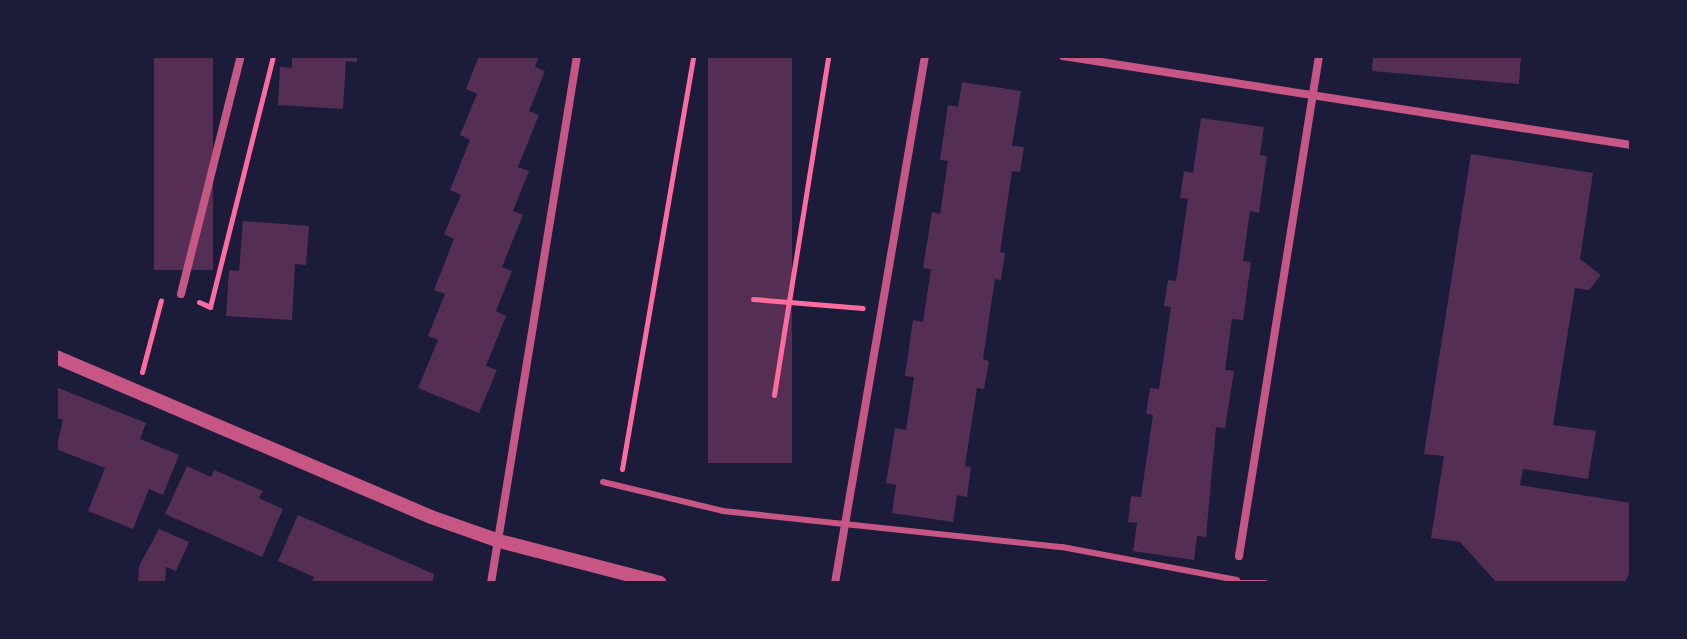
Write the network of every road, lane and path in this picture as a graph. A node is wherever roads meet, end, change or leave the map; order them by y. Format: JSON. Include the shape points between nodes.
{"nodes":[{"id":1,"x":241,"y":56,"type":"edge"},
{"id":2,"x":273,"y":56,"type":"edge"},
{"id":3,"x":577,"y":56,"type":"edge"},
{"id":4,"x":693,"y":56,"type":"edge"},
{"id":5,"x":828,"y":56,"type":"edge"},
{"id":6,"x":925,"y":56,"type":"edge"},
{"id":7,"x":1063,"y":56,"type":"edge"},
{"id":8,"x":1319,"y":56,"type":"edge"},
{"id":9,"x":1313,"y":92,"type":"junction"},
{"id":10,"x":1631,"y":145,"type":"edge"},
{"id":11,"x":181,"y":294,"type":"junction"},
{"id":12,"x":753,"y":299,"type":"dead end"},
{"id":13,"x":788,"y":304,"type":"junction"},
{"id":14,"x":842,"y":304,"type":"dead end"},
{"id":15,"x":56,"y":357,"type":"edge"},
{"id":16,"x":137,"y":392,"type":"junction"},
{"id":17,"x":774,"y":395,"type":"dead end"},
{"id":18,"x":603,"y":482,"type":"dead end"},
{"id":19,"x":619,"y":487,"type":"junction"},
{"id":20,"x":845,"y":522,"type":"junction"},
{"id":21,"x":499,"y":541,"type":"junction"},
{"id":22,"x":1239,"y":556,"type":"dead end"},
{"id":23,"x":1237,"y":581,"type":"edge"},
{"id":24,"x":491,"y":583,"type":"edge"},
{"id":25,"x":660,"y":583,"type":"edge"},
{"id":26,"x":835,"y":583,"type":"edge"},
{"id":27,"x":1265,"y":583,"type":"edge"}],
"edges":[{"from":1,"to":11,"type":"street"},
{"from":2,"to":11,"type":"path","via":[[210,307]]},
{"from":3,"to":21,"type":"street"},
{"from":4,"to":19,"type":"path"},
{"from":5,"to":13,"type":"path"},
{"from":6,"to":20,"type":"street"},
{"from":7,"to":9,"type":"street"},
{"from":8,"to":9,"type":"street"},
{"from":9,"to":10,"type":"street"},
{"from":9,"to":22,"type":"street"},
{"from":11,"to":16,"type":"path","via":[[162,297]]},
{"from":12,"to":13,"type":"path"},
{"from":13,"to":14,"type":"path"},
{"from":13,"to":17,"type":"path"},
{"from":15,"to":16,"type":"street"},
{"from":16,"to":21,"type":"street"},
{"from":18,"to":19,"type":"lane"},
{"from":19,"to":20,"type":"lane","via":[[723,511]]},
{"from":20,"to":23,"type":"lane","via":[[1062,547]]},
{"from":20,"to":26,"type":"street"},
{"from":21,"to":24,"type":"street"},
{"from":21,"to":25,"type":"street"},
{"from":23,"to":27,"type":"lane"}]}
